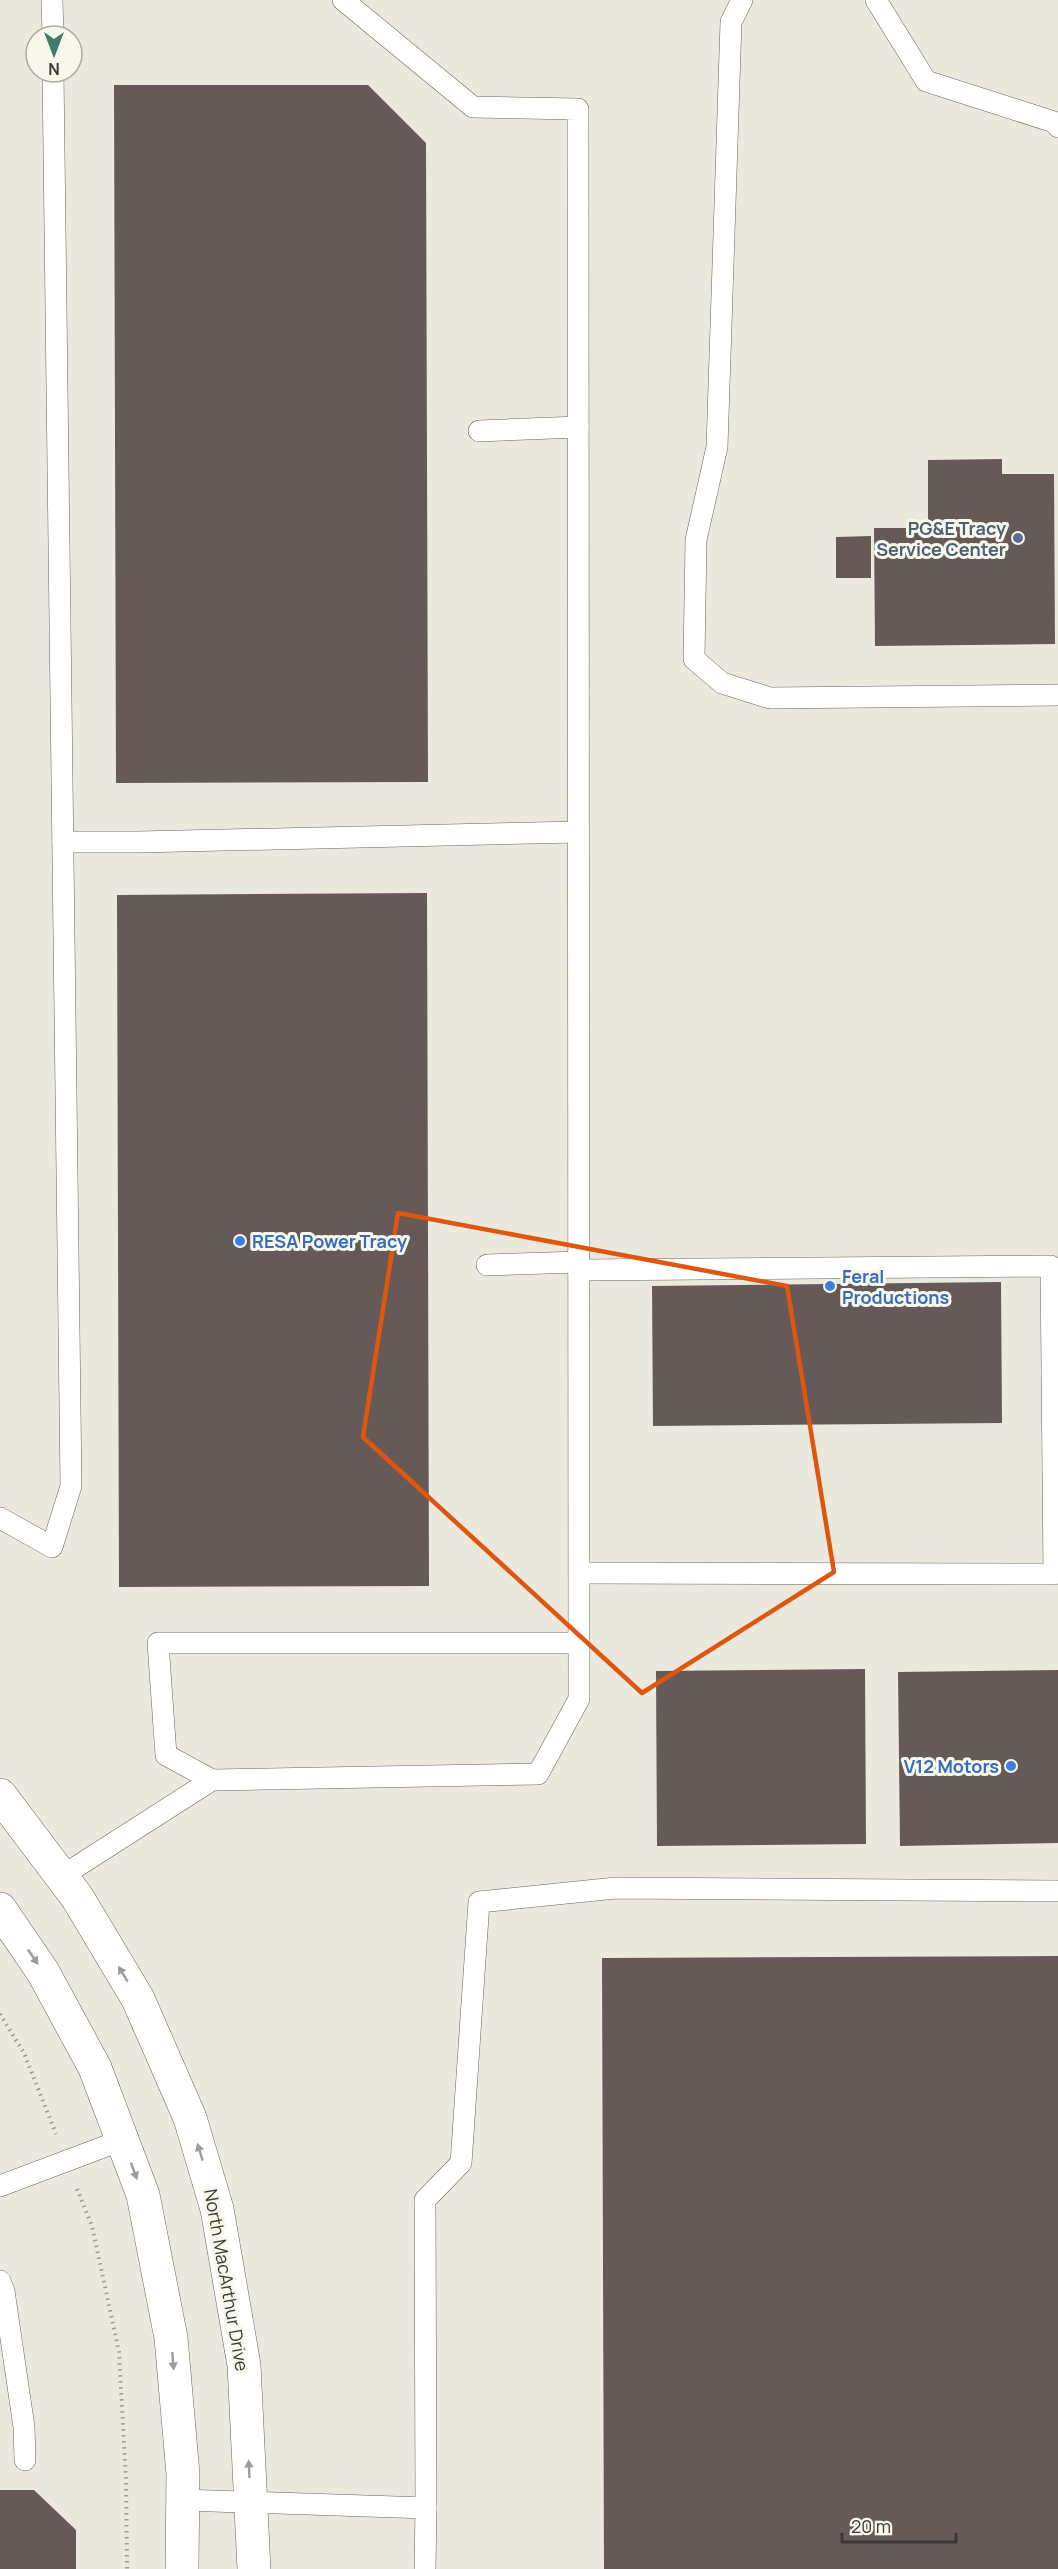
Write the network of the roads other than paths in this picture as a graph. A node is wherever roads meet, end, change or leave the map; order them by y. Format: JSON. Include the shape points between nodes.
{"nodes":[{"id":1,"x":52,"y":0,"type":"edge"},
{"id":2,"x":343,"y":0,"type":"edge"},
{"id":3,"x":742,"y":0,"type":"edge"},
{"id":4,"x":876,"y":0,"type":"edge"},
{"id":5,"x":53,"y":24,"type":"edge"},
{"id":6,"x":53,"y":84,"type":"edge"},
{"id":7,"x":1058,"y":127,"type":"edge"},
{"id":8,"x":578,"y":427,"type":"junction"},
{"id":9,"x":478,"y":431,"type":"dead end"},
{"id":10,"x":1058,"y":695,"type":"edge"},
{"id":11,"x":579,"y":832,"type":"junction"},
{"id":12,"x":63,"y":842,"type":"junction"},
{"id":13,"x":487,"y":1265,"type":"dead end"},
{"id":14,"x":580,"y":1266,"type":"junction"},
{"id":15,"x":0,"y":1518,"type":"edge"},
{"id":16,"x":580,"y":1572,"type":"junction"},
{"id":17,"x":579,"y":1643,"type":"junction"},
{"id":18,"x":212,"y":1780,"type":"junction"},
{"id":19,"x":0,"y":1795,"type":"edge"},
{"id":20,"x":62,"y":1876,"type":"junction"},
{"id":21,"x":1058,"y":1892,"type":"edge"},
{"id":22,"x":0,"y":1909,"type":"edge"},
{"id":23,"x":122,"y":2140,"type":"junction"},
{"id":24,"x":0,"y":2186,"type":"edge"},
{"id":25,"x":0,"y":2281,"type":"edge"},
{"id":26,"x":25,"y":2460,"type":"dead end"},
{"id":27,"x":183,"y":2500,"type":"junction"},
{"id":28,"x":251,"y":2504,"type":"junction"},
{"id":29,"x":426,"y":2508,"type":"junction"},
{"id":30,"x":182,"y":2569,"type":"edge"},
{"id":31,"x":254,"y":2569,"type":"edge"},
{"id":32,"x":425,"y":2569,"type":"edge"}],
"edges":[{"from":1,"to":5,"type":"lane"},
{"from":2,"to":8,"type":"lane","via":[[473,107],[578,109]]},
{"from":3,"to":10,"type":"lane","via":[[731,22],[717,447],[696,540],[694,659],[722,683],[770,698]]},
{"from":4,"to":7,"type":"lane","via":[[926,81],[1054,122]]},
{"from":6,"to":12,"type":"lane"},
{"from":8,"to":9,"type":"lane"},
{"from":8,"to":11,"type":"lane"},
{"from":11,"to":12,"type":"lane"},
{"from":11,"to":14,"type":"lane"},
{"from":12,"to":15,"type":"lane","via":[[71,1486],[52,1547]]},
{"from":13,"to":14,"type":"lane"},
{"from":14,"to":16,"type":"lane"},
{"from":14,"to":16,"type":"lane","via":[[1051,1266],[1054,1574]]},
{"from":16,"to":17,"type":"lane"},
{"from":17,"to":18,"type":"lane","via":[[579,1699],[537,1774]]},
{"from":17,"to":18,"type":"lane","via":[[158,1643],[166,1755]]},
{"from":18,"to":20,"type":"lane"},
{"from":19,"to":20,"type":"main road","name":"North MacArthur Drive"},
{"from":28,"to":20,"type":"main road","name":"North MacArthur Drive","one_way":true,"via":[[244,2366],[217,2209],[194,2129],[138,1999]]},
{"from":21,"to":29,"type":"lane","via":[[616,1888],[478,1902],[461,2163],[425,2200]]},
{"from":22,"to":23,"type":"main road","one_way":true,"via":[[43,1971],[95,2068]]},
{"from":23,"to":24,"type":"lane"},
{"from":23,"to":27,"type":"main road","one_way":true,"via":[[143,2195],[171,2338]]},
{"from":25,"to":26,"type":"lane","via":[[24,2427]]},
{"from":27,"to":28,"type":"lane"},
{"from":27,"to":30,"type":"main road"},
{"from":28,"to":29,"type":"lane"},
{"from":28,"to":31,"type":"main road","name":"North MacArthur Drive"},
{"from":29,"to":32,"type":"lane"}]}
